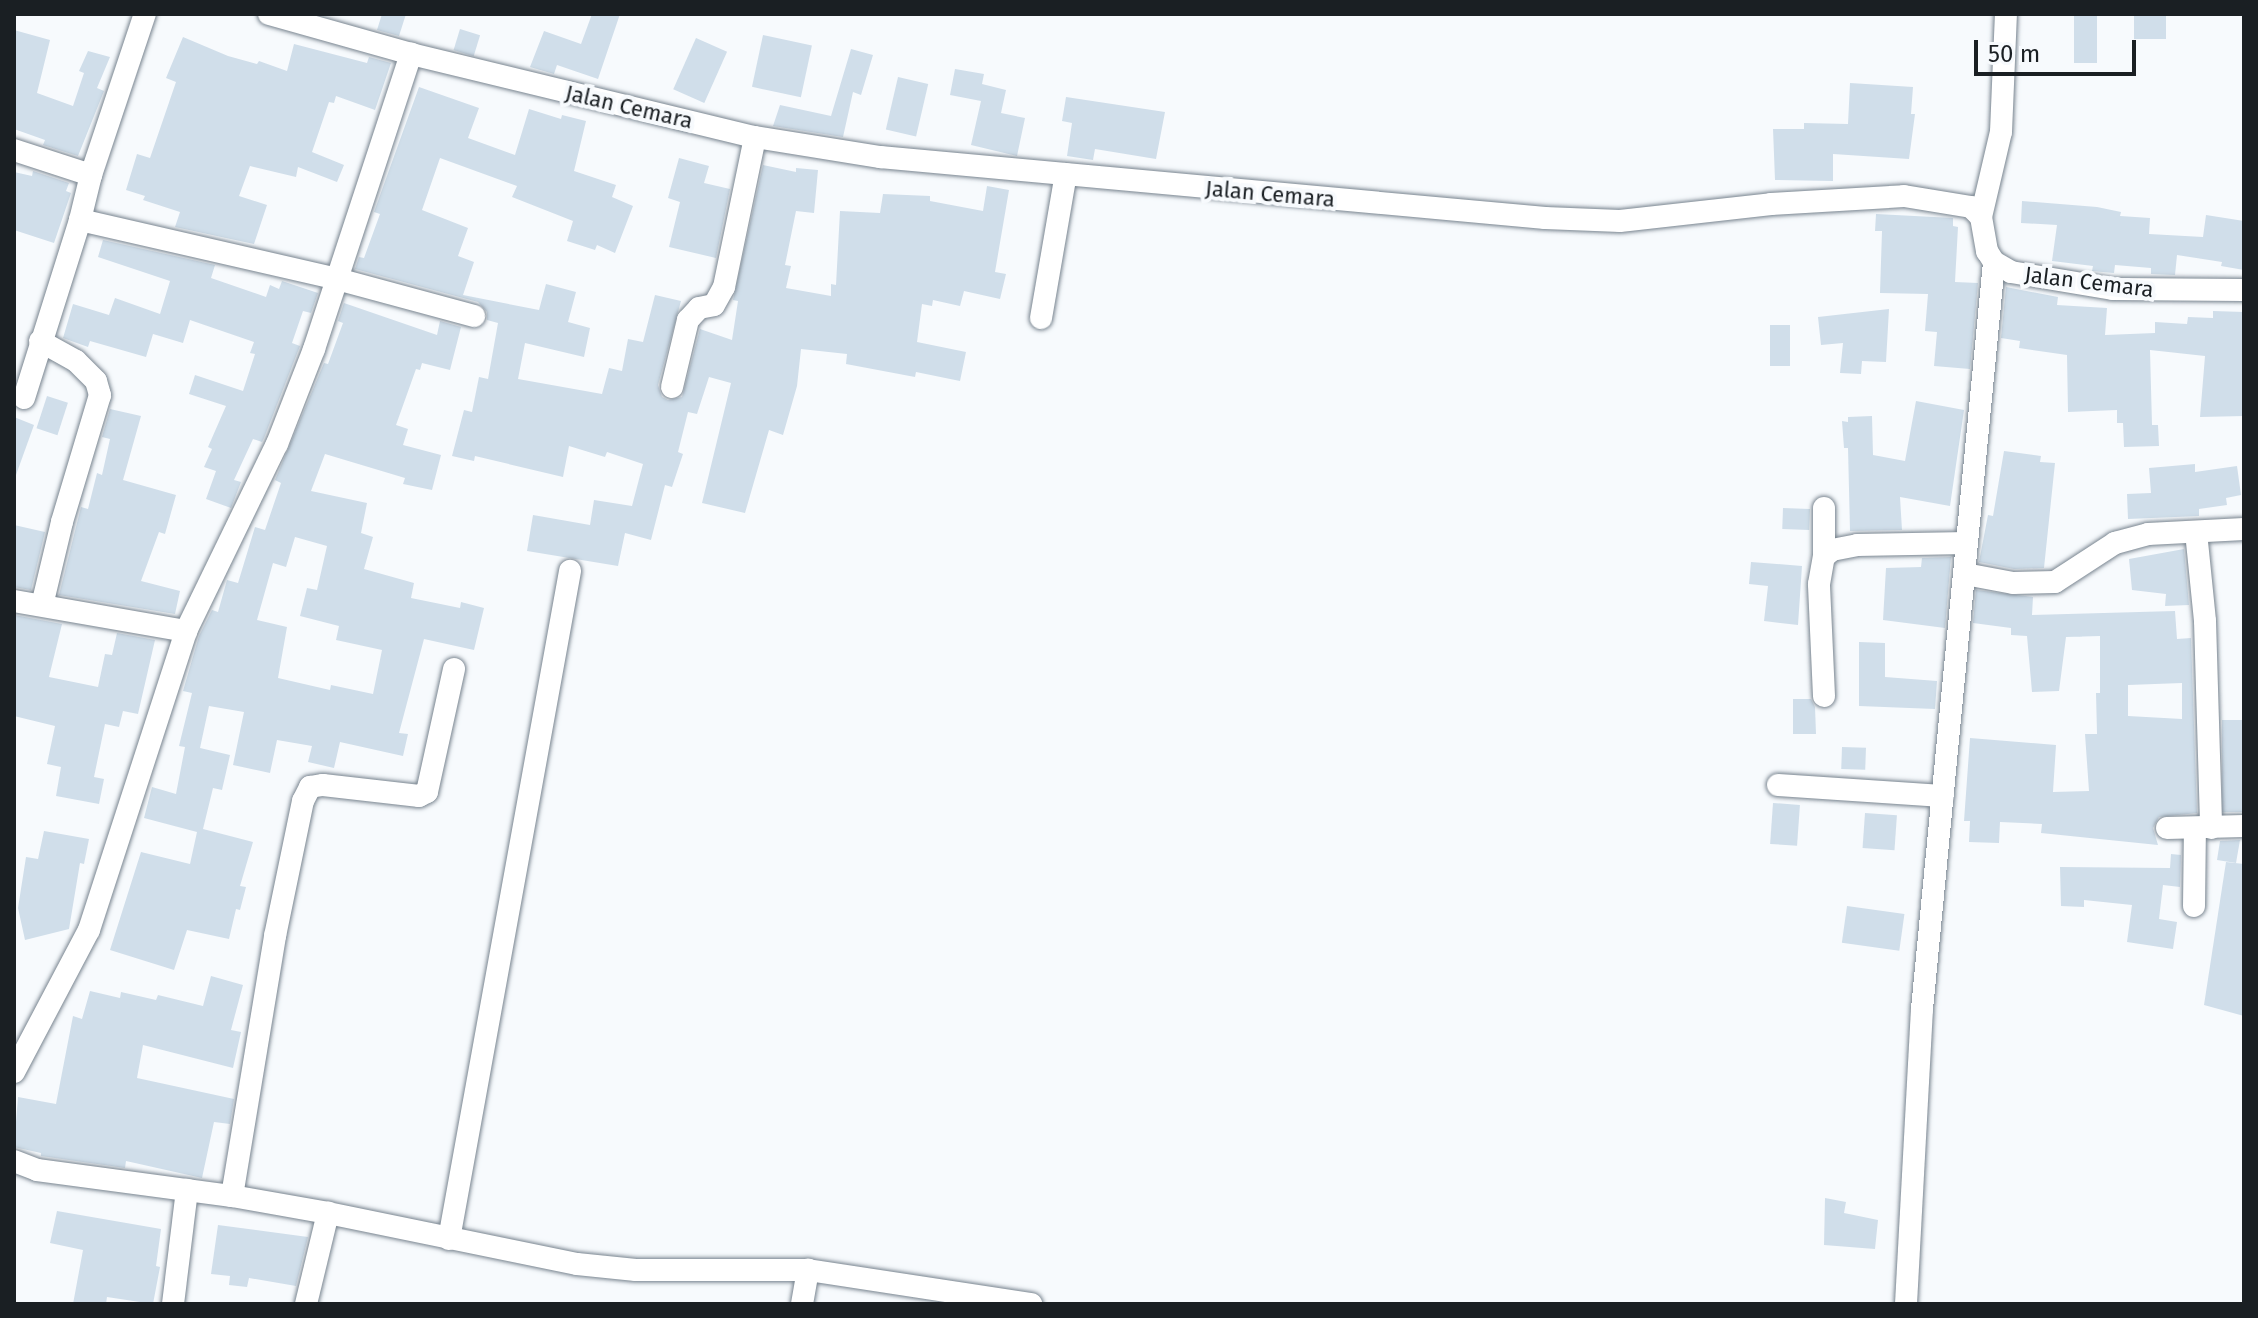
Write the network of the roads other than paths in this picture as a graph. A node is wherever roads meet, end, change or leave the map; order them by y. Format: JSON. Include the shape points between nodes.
{"nodes":[{"id":1,"x":145,"y":14,"type":"edge"},
{"id":2,"x":269,"y":14,"type":"edge"},
{"id":3,"x":2006,"y":14,"type":"edge"},
{"id":4,"x":411,"y":54,"type":"junction"},
{"id":5,"x":755,"y":137,"type":"junction"},
{"id":6,"x":14,"y":150,"type":"edge"},
{"id":7,"x":1066,"y":174,"type":"junction"},
{"id":8,"x":91,"y":175,"type":"junction"},
{"id":9,"x":1981,"y":217,"type":"junction"},
{"id":10,"x":80,"y":220,"type":"junction"},
{"id":11,"x":1994,"y":262,"type":"junction"},
{"id":12,"x":337,"y":279,"type":"junction"},
{"id":13,"x":2244,"y":290,"type":"edge"},
{"id":14,"x":474,"y":316,"type":"dead end"},
{"id":15,"x":1041,"y":318,"type":"dead end"},
{"id":16,"x":40,"y":341,"type":"junction"},
{"id":17,"x":672,"y":387,"type":"dead end"},
{"id":18,"x":24,"y":398,"type":"dead end"},
{"id":19,"x":1824,"y":508,"type":"dead end"},
{"id":20,"x":2244,"y":529,"type":"edge"},
{"id":21,"x":2196,"y":532,"type":"junction"},
{"id":22,"x":1967,"y":543,"type":"junction"},
{"id":23,"x":1824,"y":557,"type":"junction"},
{"id":24,"x":570,"y":571,"type":"dead end"},
{"id":25,"x":1965,"y":574,"type":"junction"},
{"id":26,"x":14,"y":601,"type":"edge"},
{"id":27,"x":42,"y":605,"type":"junction"},
{"id":28,"x":186,"y":631,"type":"junction"},
{"id":29,"x":454,"y":669,"type":"dead end"},
{"id":30,"x":1824,"y":696,"type":"dead end"},
{"id":31,"x":1778,"y":785,"type":"dead end"},
{"id":32,"x":1943,"y":796,"type":"junction"},
{"id":33,"x":2244,"y":826,"type":"edge"},
{"id":34,"x":2167,"y":828,"type":"dead end"},
{"id":35,"x":2203,"y":828,"type":"junction"},
{"id":36,"x":2194,"y":906,"type":"dead end"},
{"id":37,"x":14,"y":1072,"type":"edge"},
{"id":38,"x":14,"y":1161,"type":"edge"},
{"id":39,"x":187,"y":1190,"type":"junction"},
{"id":40,"x":232,"y":1196,"type":"junction"},
{"id":41,"x":328,"y":1213,"type":"junction"},
{"id":42,"x":449,"y":1239,"type":"junction"},
{"id":43,"x":808,"y":1270,"type":"junction"},
{"id":44,"x":173,"y":1304,"type":"edge"},
{"id":45,"x":306,"y":1304,"type":"edge"},
{"id":46,"x":802,"y":1304,"type":"edge"},
{"id":47,"x":1031,"y":1304,"type":"edge"},
{"id":48,"x":1906,"y":1304,"type":"edge"}],
"edges":[{"from":1,"to":8,"type":"street"},
{"from":2,"to":4,"type":"street","name":"Jalan Cemara"},
{"from":3,"to":9,"type":"street","via":[[2001,132]]},
{"from":4,"to":5,"type":"street","name":"Jalan Cemara"},
{"from":4,"to":12,"type":"street"},
{"from":5,"to":7,"type":"street","name":"Jalan Cemara","via":[[880,157]]},
{"from":5,"to":17,"type":"street","via":[[724,287],[714,305],[699,308],[688,320]]},
{"from":6,"to":8,"type":"street"},
{"from":7,"to":9,"type":"street","name":"Jalan Cemara","via":[[1620,221],[1904,196],[1971,207]]},
{"from":7,"to":15,"type":"street"},
{"from":8,"to":10,"type":"street"},
{"from":9,"to":11,"type":"street","name":"Jalan Cemara"},
{"from":10,"to":12,"type":"street"},
{"from":10,"to":16,"type":"street"},
{"from":11,"to":13,"type":"street","name":"Jalan Cemara","via":[[2044,280],[2113,289]]},
{"from":11,"to":22,"type":"street"},
{"from":12,"to":14,"type":"street"},
{"from":12,"to":28,"type":"street","via":[[277,444]]},
{"from":16,"to":18,"type":"street"},
{"from":16,"to":27,"type":"street","via":[[76,361],[96,381],[100,395]]},
{"from":19,"to":23,"type":"street"},
{"from":20,"to":21,"type":"street"},
{"from":21,"to":25,"type":"street","via":[[2148,534],[2115,543],[2055,582],[2013,583]]},
{"from":21,"to":35,"type":"street","via":[[2205,621]]},
{"from":22,"to":23,"type":"street","via":[[1857,545]]},
{"from":22,"to":25,"type":"street"},
{"from":23,"to":30,"type":"street","via":[[1819,584]]},
{"from":24,"to":42,"type":"street"},
{"from":25,"to":32,"type":"street"},
{"from":26,"to":27,"type":"street"},
{"from":27,"to":28,"type":"street"},
{"from":28,"to":37,"type":"street","via":[[89,930]]},
{"from":29,"to":40,"type":"street","via":[[427,792],[419,796],[323,785],[310,787],[303,801]]},
{"from":31,"to":32,"type":"street"},
{"from":32,"to":48,"type":"street","via":[[1922,1009]]},
{"from":33,"to":35,"type":"street"},
{"from":34,"to":35,"type":"street"},
{"from":35,"to":36,"type":"street"},
{"from":38,"to":39,"type":"street","via":[[37,1170]]},
{"from":39,"to":40,"type":"street"},
{"from":39,"to":44,"type":"street"},
{"from":40,"to":41,"type":"street"},
{"from":41,"to":42,"type":"street"},
{"from":41,"to":45,"type":"street"},
{"from":42,"to":43,"type":"street","via":[[621,1268]]},
{"from":43,"to":46,"type":"street"},
{"from":43,"to":47,"type":"street"}]}
